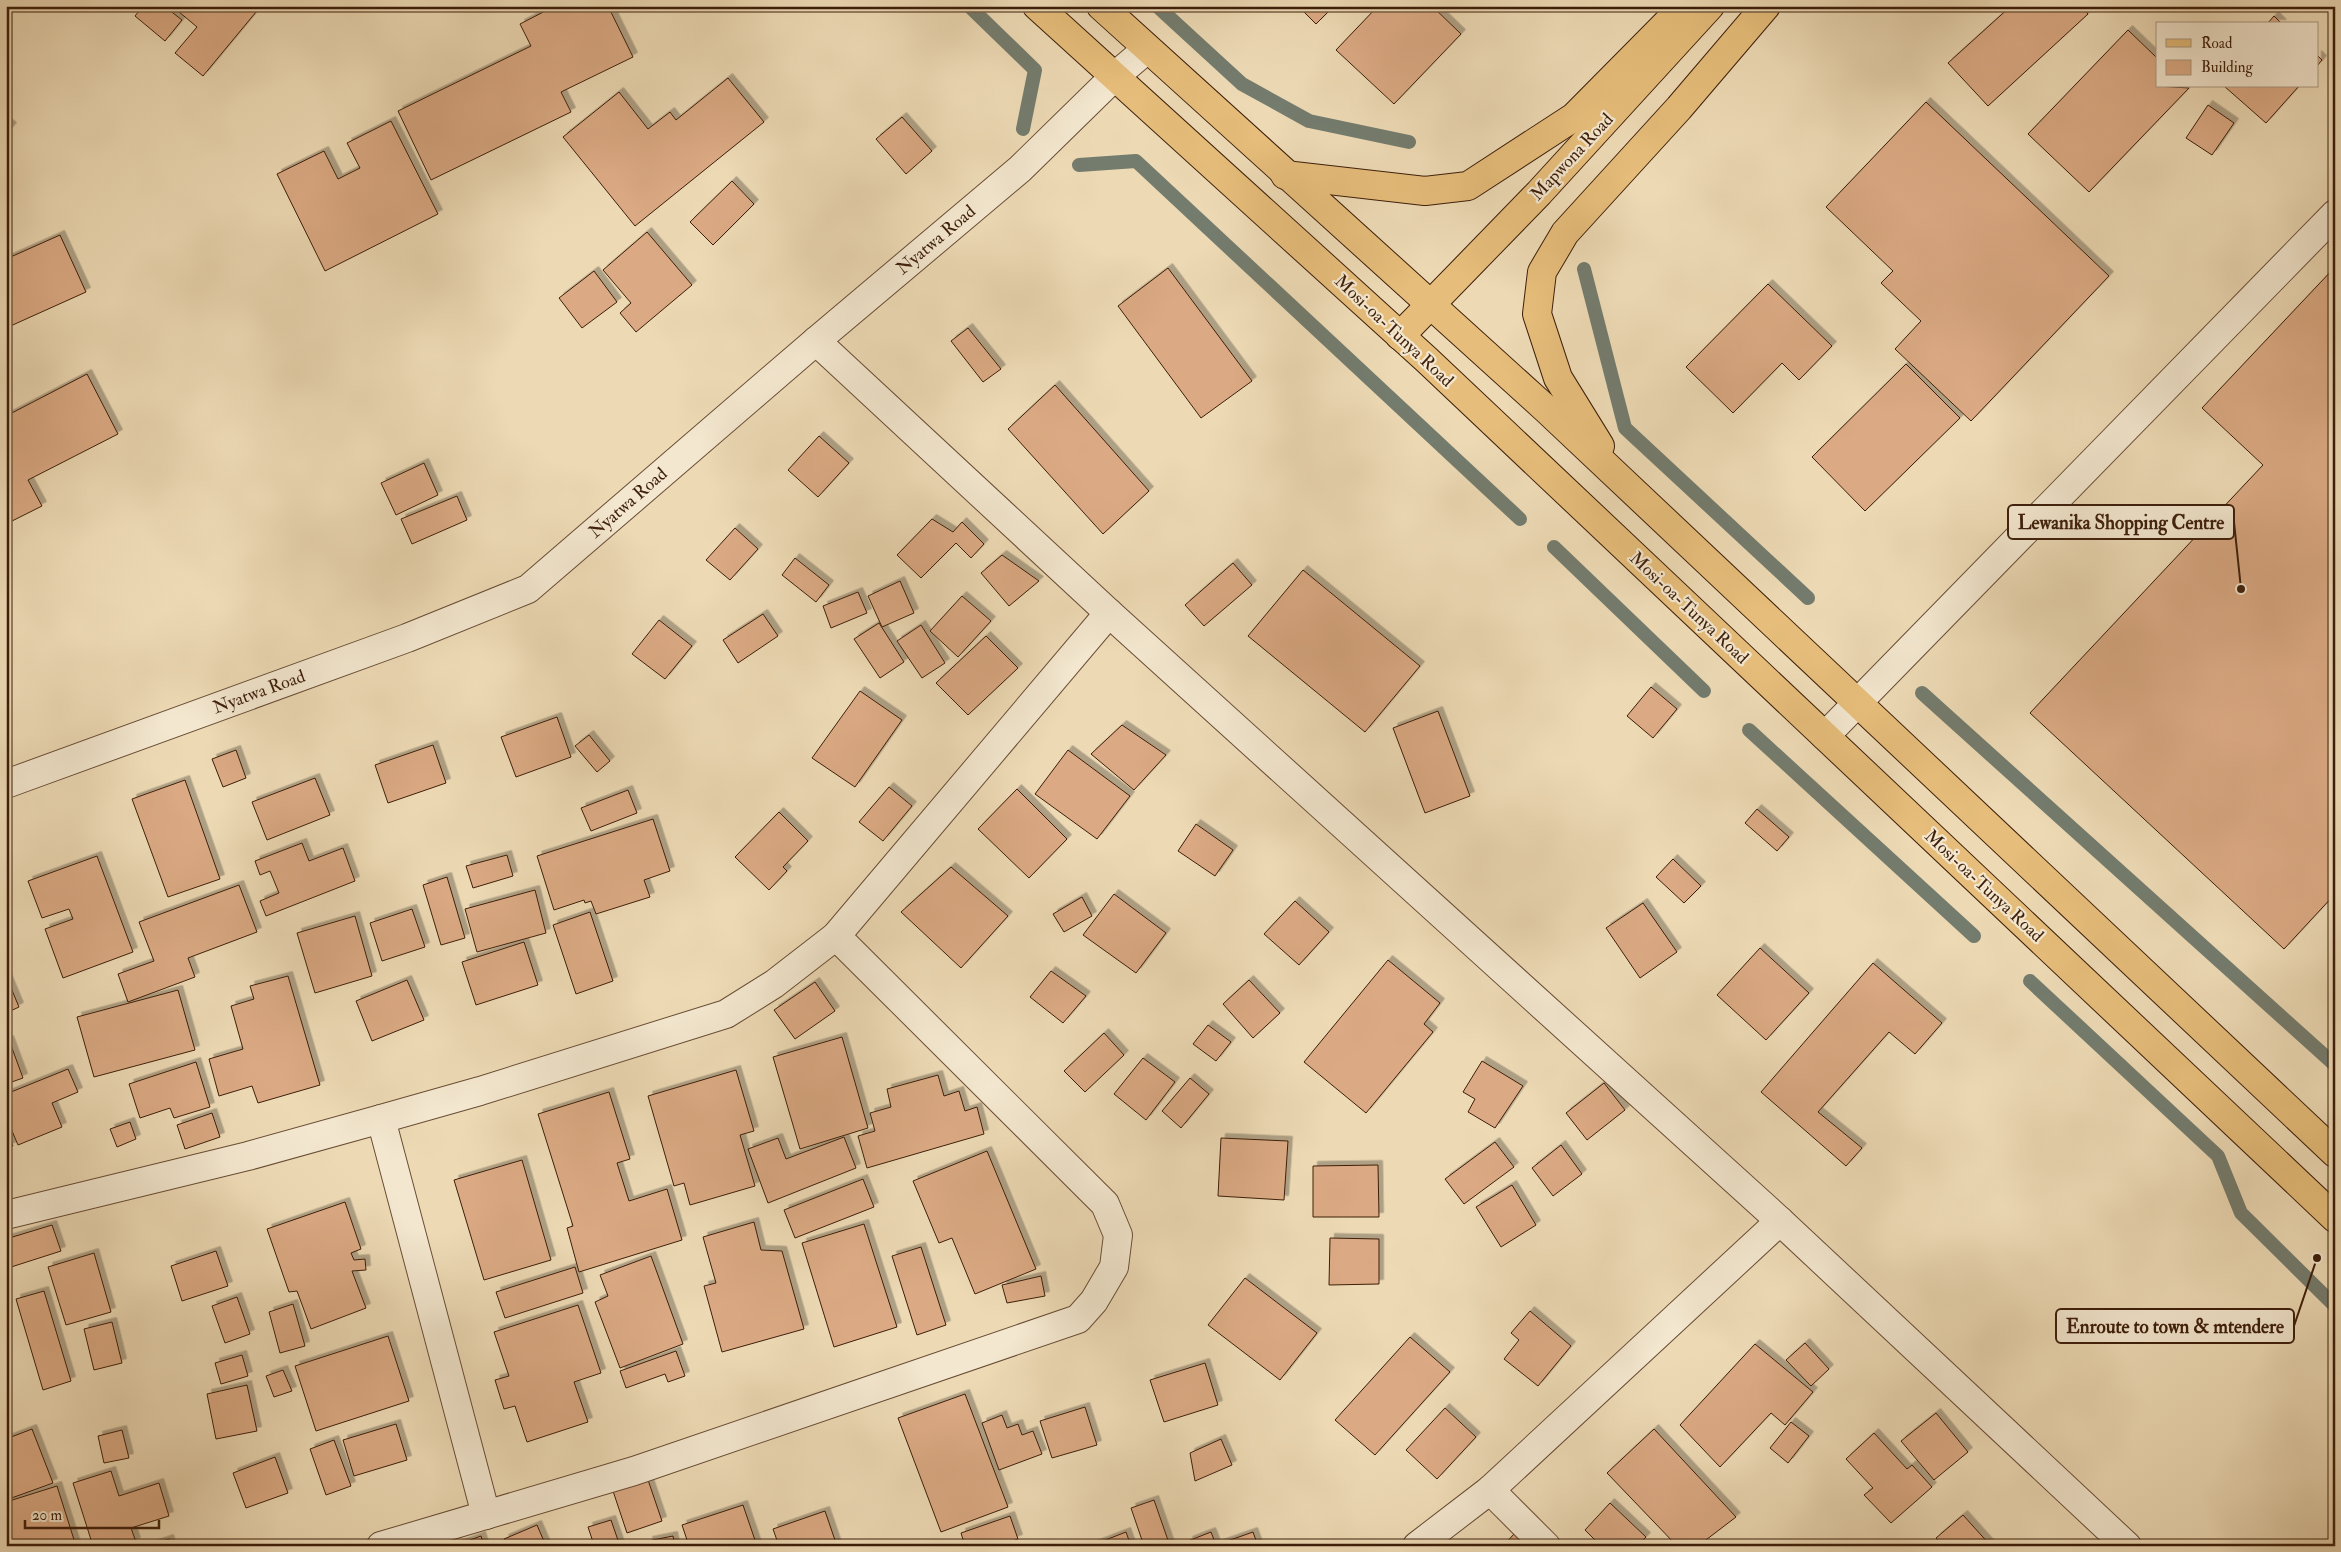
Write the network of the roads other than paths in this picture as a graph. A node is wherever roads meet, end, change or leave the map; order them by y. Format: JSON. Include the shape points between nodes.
{"nodes":[{"id":1,"x":1037,"y":6,"type":"edge"},
{"id":2,"x":1101,"y":6,"type":"edge"},
{"id":3,"x":1684,"y":6,"type":"edge"},
{"id":4,"x":1710,"y":6,"type":"edge"},
{"id":5,"x":1766,"y":6,"type":"edge"},
{"id":6,"x":1147,"y":50,"type":"junction"},
{"id":7,"x":1114,"y":77,"type":"junction"},
{"id":8,"x":1285,"y":175,"type":"junction"},
{"id":9,"x":2335,"y":214,"type":"edge"},
{"id":10,"x":1430,"y":304,"type":"junction"},
{"id":11,"x":1400,"y":336,"type":"junction"},
{"id":12,"x":816,"y":341,"type":"junction"},
{"id":13,"x":1645,"y":502,"type":"junction"},
{"id":14,"x":1110,"y":614,"type":"junction"},
{"id":15,"x":1857,"y":702,"type":"junction"},
{"id":16,"x":1825,"y":736,"type":"junction"},
{"id":17,"x":6,"y":784,"type":"edge"},
{"id":18,"x":836,"y":936,"type":"junction"},
{"id":19,"x":381,"y":1120,"type":"junction"},
{"id":20,"x":2335,"y":1153,"type":"edge"},
{"id":21,"x":6,"y":1215,"type":"edge"},
{"id":22,"x":2335,"y":1218,"type":"edge"},
{"id":23,"x":1780,"y":1221,"type":"junction"},
{"id":24,"x":1490,"y":1490,"type":"junction"},
{"id":25,"x":486,"y":1515,"type":"junction"},
{"id":26,"x":381,"y":1546,"type":"edge"},
{"id":27,"x":1417,"y":1546,"type":"edge"},
{"id":28,"x":1546,"y":1546,"type":"edge"},
{"id":29,"x":2127,"y":1546,"type":"edge"}],
"edges":[{"from":1,"to":7,"type":"main road","name":"Mosi-oa-Tunya Road"},
{"from":2,"to":6,"type":"main road"},
{"from":3,"to":8,"type":"main road","via":[[1574,117],[1468,186],[1425,191]]},
{"from":4,"to":10,"type":"main road","name":"Mapwona Road","via":[[1539,193]]},
{"from":5,"to":13,"type":"main road","via":[[1679,108],[1564,233],[1542,272],[1537,314],[1558,378],[1603,451]]},
{"from":6,"to":7,"type":"street","name":"Nyatwa Road"},
{"from":6,"to":8,"type":"main road"},
{"from":7,"to":11,"type":"main road","name":"Mosi-oa-Tunya Road"},
{"from":7,"to":12,"type":"street","name":"Nyatwa Road","via":[[1020,169]]},
{"from":8,"to":10,"type":"main road"},
{"from":9,"to":15,"type":"street"},
{"from":10,"to":11,"type":"main road","name":"Mapwona Road"},
{"from":10,"to":13,"type":"main road"},
{"from":11,"to":16,"type":"main road","name":"Mosi-oa-Tunya Road"},
{"from":12,"to":14,"type":"street"},
{"from":12,"to":17,"type":"street","name":"Nyatwa Road","via":[[528,589],[407,638]]},
{"from":13,"to":15,"type":"main road"},
{"from":14,"to":18,"type":"street"},
{"from":14,"to":23,"type":"street"},
{"from":15,"to":16,"type":"street"},
{"from":15,"to":20,"type":"main road"},
{"from":16,"to":22,"type":"main road","name":"Mosi-oa-Tunya Road"},
{"from":18,"to":19,"type":"street","via":[[774,984],[726,1014]]},
{"from":18,"to":25,"type":"street","via":[[1105,1204],[1118,1235],[1114,1267],[1104,1284],[1078,1319],[634,1471]]},
{"from":19,"to":21,"type":"street"},
{"from":19,"to":25,"type":"street"},
{"from":23,"to":24,"type":"street"},
{"from":23,"to":29,"type":"street"},
{"from":24,"to":27,"type":"street"},
{"from":24,"to":28,"type":"street"},
{"from":25,"to":26,"type":"street"}]}
